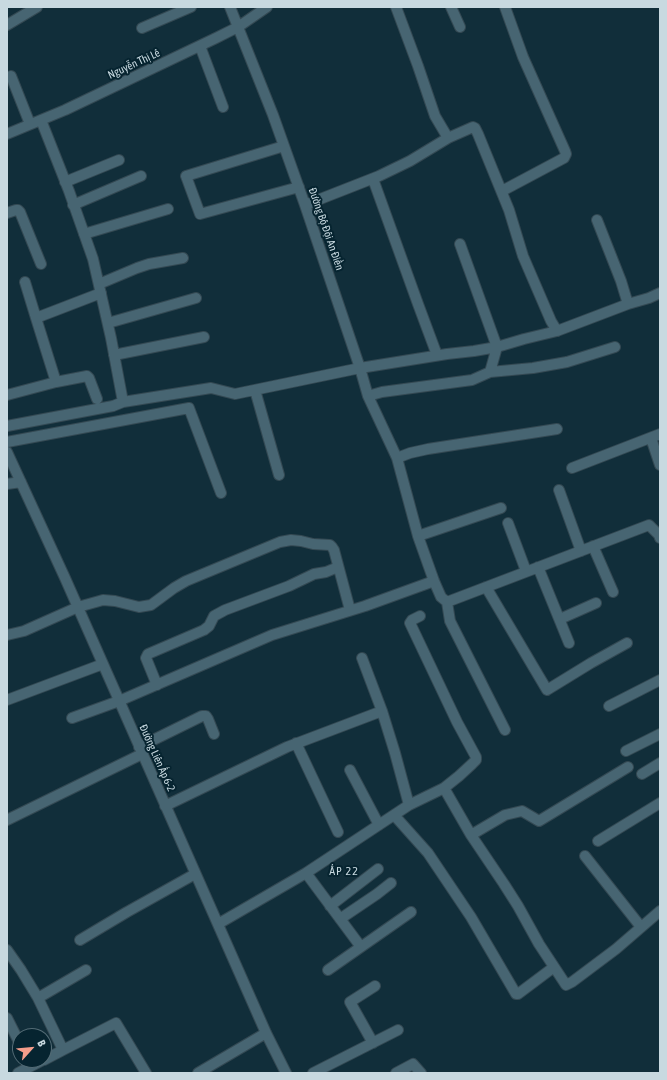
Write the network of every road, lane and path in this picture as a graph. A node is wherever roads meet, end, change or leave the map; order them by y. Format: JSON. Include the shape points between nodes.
{"nodes":[{"id":1,"x":37,"y":7,"type":"edge"},
{"id":2,"x":191,"y":7,"type":"edge"},
{"id":3,"x":230,"y":7,"type":"edge"},
{"id":4,"x":267,"y":7,"type":"edge"},
{"id":5,"x":396,"y":7,"type":"edge"},
{"id":6,"x":451,"y":7,"type":"edge"},
{"id":7,"x":505,"y":7,"type":"edge"},
{"id":8,"x":7,"y":25,"type":"edge"},
{"id":9,"x":238,"y":26,"type":"junction"},
{"id":10,"x":460,"y":27,"type":"dead end"},
{"id":11,"x":142,"y":28,"type":"dead end"},
{"id":12,"x":200,"y":46,"type":"junction"},
{"id":13,"x":11,"y":76,"type":"dead end"},
{"id":14,"x":223,"y":107,"type":"dead end"},
{"id":15,"x":41,"y":120,"type":"junction"},
{"id":16,"x":30,"y":124,"type":"junction"},
{"id":17,"x":7,"y":134,"type":"edge"},
{"id":18,"x":448,"y":138,"type":"junction"},
{"id":19,"x":284,"y":146,"type":"junction"},
{"id":20,"x":119,"y":160,"type":"dead end"},
{"id":21,"x":141,"y":176,"type":"dead end"},
{"id":22,"x":373,"y":178,"type":"junction"},
{"id":23,"x":65,"y":182,"type":"junction"},
{"id":24,"x":299,"y":187,"type":"junction"},
{"id":25,"x":502,"y":191,"type":"junction"},
{"id":26,"x":305,"y":204,"type":"junction"},
{"id":27,"x":73,"y":205,"type":"junction"},
{"id":28,"x":168,"y":209,"type":"dead end"},
{"id":29,"x":7,"y":214,"type":"edge"},
{"id":30,"x":596,"y":220,"type":"dead end"},
{"id":31,"x":84,"y":234,"type":"junction"},
{"id":32,"x":460,"y":244,"type":"dead end"},
{"id":33,"x":183,"y":258,"type":"dead end"},
{"id":34,"x":41,"y":264,"type":"dead end"},
{"id":35,"x":25,"y":282,"type":"dead end"},
{"id":36,"x":100,"y":289,"type":"junction"},
{"id":37,"x":660,"y":293,"type":"edge"},
{"id":38,"x":196,"y":298,"type":"dead end"},
{"id":39,"x":628,"y":304,"type":"junction"},
{"id":40,"x":36,"y":318,"type":"junction"},
{"id":41,"x":108,"y":323,"type":"junction"},
{"id":42,"x":557,"y":331,"type":"junction"},
{"id":43,"x":204,"y":337,"type":"dead end"},
{"id":44,"x":496,"y":347,"type":"junction"},
{"id":45,"x":615,"y":347,"type":"dead end"},
{"id":46,"x":114,"y":355,"type":"junction"},
{"id":47,"x":437,"y":355,"type":"junction"},
{"id":48,"x":360,"y":368,"type":"junction"},
{"id":49,"x":490,"y":372,"type":"junction"},
{"id":50,"x":56,"y":382,"type":"junction"},
{"id":51,"x":255,"y":390,"type":"junction"},
{"id":52,"x":7,"y":395,"type":"edge"},
{"id":53,"x":368,"y":396,"type":"junction"},
{"id":54,"x":97,"y":399,"type":"dead end"},
{"id":55,"x":123,"y":402,"type":"junction"},
{"id":56,"x":7,"y":426,"type":"edge"},
{"id":57,"x":557,"y":429,"type":"dead end"},
{"id":58,"x":656,"y":436,"type":"edge"},
{"id":59,"x":7,"y":442,"type":"edge"},
{"id":60,"x":7,"y":452,"type":"edge"},
{"id":61,"x":397,"y":458,"type":"junction"},
{"id":62,"x":660,"y":465,"type":"edge"},
{"id":63,"x":572,"y":468,"type":"dead end"},
{"id":64,"x":279,"y":475,"type":"dead end"},
{"id":65,"x":21,"y":482,"type":"junction"},
{"id":66,"x":7,"y":484,"type":"edge"},
{"id":67,"x":559,"y":490,"type":"dead end"},
{"id":68,"x":221,"y":493,"type":"dead end"},
{"id":69,"x":501,"y":508,"type":"dead end"},
{"id":70,"x":508,"y":523,"type":"dead end"},
{"id":71,"x":418,"y":536,"type":"junction"},
{"id":72,"x":660,"y":536,"type":"edge"},
{"id":73,"x":593,"y":546,"type":"junction"},
{"id":74,"x":581,"y":551,"type":"junction"},
{"id":75,"x":338,"y":567,"type":"junction"},
{"id":76,"x":538,"y":567,"type":"junction"},
{"id":77,"x":526,"y":571,"type":"junction"},
{"id":78,"x":434,"y":581,"type":"junction"},
{"id":79,"x":486,"y":587,"type":"junction"},
{"id":80,"x":613,"y":592,"type":"dead end"},
{"id":81,"x":447,"y":602,"type":"junction"},
{"id":82,"x":596,"y":603,"type":"dead end"},
{"id":83,"x":78,"y":607,"type":"junction"},
{"id":84,"x":350,"y":610,"type":"junction"},
{"id":85,"x":420,"y":616,"type":"dead end"},
{"id":86,"x":560,"y":619,"type":"junction"},
{"id":87,"x":7,"y":635,"type":"edge"},
{"id":88,"x":569,"y":642,"type":"dead end"},
{"id":89,"x":627,"y":643,"type":"dead end"},
{"id":90,"x":362,"y":658,"type":"dead end"},
{"id":91,"x":103,"y":664,"type":"junction"},
{"id":92,"x":660,"y":680,"type":"edge"},
{"id":93,"x":157,"y":685,"type":"junction"},
{"id":94,"x":7,"y":700,"type":"edge"},
{"id":95,"x":119,"y":701,"type":"junction"},
{"id":96,"x":609,"y":706,"type":"dead end"},
{"id":97,"x":382,"y":711,"type":"junction"},
{"id":98,"x":72,"y":718,"type":"dead end"},
{"id":99,"x":505,"y":730,"type":"dead end"},
{"id":100,"x":214,"y":734,"type":"dead end"},
{"id":101,"x":660,"y":734,"type":"edge"},
{"id":102,"x":296,"y":744,"type":"junction"},
{"id":103,"x":141,"y":750,"type":"junction"},
{"id":104,"x":626,"y":751,"type":"dead end"},
{"id":105,"x":660,"y":763,"type":"edge"},
{"id":106,"x":628,"y":766,"type":"dead end"},
{"id":107,"x":350,"y":770,"type":"dead end"},
{"id":108,"x":642,"y":774,"type":"dead end"},
{"id":109,"x":444,"y":788,"type":"junction"},
{"id":110,"x":660,"y":803,"type":"edge"},
{"id":111,"x":409,"y":805,"type":"junction"},
{"id":112,"x":165,"y":806,"type":"junction"},
{"id":113,"x":394,"y":815,"type":"junction"},
{"id":114,"x":8,"y":817,"type":"edge"},
{"id":115,"x":379,"y":825,"type":"junction"},
{"id":116,"x":338,"y":832,"type":"dead end"},
{"id":117,"x":471,"y":835,"type":"junction"},
{"id":118,"x":598,"y":841,"type":"dead end"},
{"id":119,"x":585,"y":856,"type":"dead end"},
{"id":120,"x":378,"y":869,"type":"dead end"},
{"id":121,"x":306,"y":873,"type":"junction"},
{"id":122,"x":195,"y":874,"type":"junction"},
{"id":123,"x":391,"y":883,"type":"dead end"},
{"id":124,"x":330,"y":906,"type":"junction"},
{"id":125,"x":660,"y":911,"type":"edge"},
{"id":126,"x":410,"y":912,"type":"dead end"},
{"id":127,"x":340,"y":919,"type":"junction"},
{"id":128,"x":218,"y":924,"type":"junction"},
{"id":129,"x":641,"y":927,"type":"junction"},
{"id":130,"x":80,"y":940,"type":"dead end"},
{"id":131,"x":361,"y":947,"type":"junction"},
{"id":132,"x":7,"y":950,"type":"edge"},
{"id":133,"x":10,"y":961,"type":"edge"},
{"id":134,"x":554,"y":967,"type":"junction"},
{"id":135,"x":86,"y":970,"type":"dead end"},
{"id":136,"x":328,"y":970,"type":"dead end"},
{"id":137,"x":375,"y":986,"type":"dead end"},
{"id":138,"x":38,"y":998,"type":"junction"},
{"id":139,"x":7,"y":1018,"type":"edge"},
{"id":140,"x":12,"y":1028,"type":"edge"},
{"id":141,"x":398,"y":1030,"type":"dead end"},
{"id":142,"x":266,"y":1033,"type":"junction"},
{"id":143,"x":373,"y":1043,"type":"junction"},
{"id":144,"x":63,"y":1050,"type":"junction"},
{"id":145,"x":52,"y":1056,"type":"edge"},
{"id":146,"x":146,"y":1073,"type":"edge"},
{"id":147,"x":198,"y":1073,"type":"edge"},
{"id":148,"x":286,"y":1073,"type":"edge"},
{"id":149,"x":313,"y":1073,"type":"edge"},
{"id":150,"x":396,"y":1073,"type":"edge"},
{"id":151,"x":421,"y":1073,"type":"edge"}],
"edges":[{"from":1,"to":8,"type":"street"},
{"from":2,"to":11,"type":"street"},
{"from":3,"to":9,"type":"street","name":"Đường Bộ Đội An Điền"},
{"from":4,"to":9,"type":"street","name":"Nguyễn Thị Lê"},
{"from":5,"to":18,"type":"street","via":[[436,116]]},
{"from":6,"to":10,"type":"street"},
{"from":7,"to":25,"type":"street","via":[[523,57],[566,154],[564,158]]},
{"from":9,"to":12,"type":"street","name":"Nguyễn Thị Lê"},
{"from":9,"to":19,"type":"street","name":"Đường Bộ Đội An Điền"},
{"from":12,"to":14,"type":"street"},
{"from":12,"to":15,"type":"street","name":"Nguyễn Thị Lê"},
{"from":13,"to":16,"type":"street"},
{"from":15,"to":16,"type":"street","name":"Nguyễn Thị Lê"},
{"from":15,"to":23,"type":"street"},
{"from":16,"to":17,"type":"street","name":"Nguyễn Thị Lê"},
{"from":18,"to":22,"type":"street","via":[[410,161]]},
{"from":18,"to":25,"type":"street","via":[[475,128]]},
{"from":19,"to":24,"type":"street","name":"Đường Bộ Đội An Điền"},
{"from":19,"to":24,"type":"street","via":[[186,176],[200,214]]},
{"from":20,"to":23,"type":"street"},
{"from":21,"to":27,"type":"street"},
{"from":22,"to":26,"type":"street"},
{"from":22,"to":47,"type":"street"},
{"from":23,"to":27,"type":"street"},
{"from":24,"to":26,"type":"street","name":"Đường Bộ Đội An Điền"},
{"from":25,"to":42,"type":"street","via":[[523,256]]},
{"from":26,"to":48,"type":"street","name":"Đường Bộ Đội An Điền"},
{"from":27,"to":31,"type":"street"},
{"from":28,"to":31,"type":"street"},
{"from":29,"to":34,"type":"street","via":[[19,211]]},
{"from":30,"to":39,"type":"street"},
{"from":31,"to":36,"type":"street"},
{"from":32,"to":44,"type":"street"},
{"from":33,"to":36,"type":"street","via":[[137,268]]},
{"from":35,"to":40,"type":"street"},
{"from":36,"to":40,"type":"street"},
{"from":36,"to":41,"type":"street"},
{"from":37,"to":39,"type":"street"},
{"from":38,"to":41,"type":"street"},
{"from":39,"to":42,"type":"street"},
{"from":40,"to":50,"type":"street"},
{"from":41,"to":46,"type":"street"},
{"from":42,"to":44,"type":"street"},
{"from":43,"to":46,"type":"street"},
{"from":44,"to":47,"type":"street"},
{"from":44,"to":49,"type":"street"},
{"from":45,"to":49,"type":"street","via":[[567,362]]},
{"from":46,"to":55,"type":"street"},
{"from":47,"to":48,"type":"street"},
{"from":48,"to":51,"type":"street"},
{"from":48,"to":53,"type":"street","name":"Đường Bộ Đội An Điền"},
{"from":49,"to":53,"type":"street","via":[[472,380]]},
{"from":50,"to":52,"type":"street"},
{"from":50,"to":54,"type":"street","via":[[88,377]]},
{"from":51,"to":55,"type":"street","via":[[235,394],[211,388]]},
{"from":51,"to":64,"type":"street"},
{"from":53,"to":61,"type":"street","name":"Đường Bộ Đội An Điền"},
{"from":55,"to":56,"type":"street"},
{"from":57,"to":61,"type":"street","via":[[428,449]]},
{"from":58,"to":62,"type":"street"},
{"from":58,"to":63,"type":"street"},
{"from":59,"to":68,"type":"street","via":[[189,408]]},
{"from":60,"to":65,"type":"street","name":"Đường Liên Ấp 6-2"},
{"from":61,"to":71,"type":"street","name":"Đường Bộ Đội An Điền"},
{"from":65,"to":66,"type":"street"},
{"from":65,"to":83,"type":"street","name":"Đường Liên Ấp 6-2"},
{"from":67,"to":74,"type":"street"},
{"from":69,"to":71,"type":"street"},
{"from":70,"to":77,"type":"street"},
{"from":71,"to":78,"type":"street","name":"Đường Bộ Đội An Điền"},
{"from":72,"to":73,"type":"street","via":[[650,525]]},
{"from":73,"to":74,"type":"street"},
{"from":73,"to":80,"type":"street"},
{"from":74,"to":76,"type":"street"},
{"from":75,"to":83,"type":"street","via":[[334,550],[330,546],[291,540],[280,542],[186,581],[148,606],[139,607],[108,600]]},
{"from":75,"to":84,"type":"street"},
{"from":75,"to":93,"type":"street","via":[[225,610],[214,616],[204,630],[148,654],[146,658]]},
{"from":76,"to":77,"type":"street"},
{"from":76,"to":86,"type":"street"},
{"from":77,"to":79,"type":"street"},
{"from":78,"to":81,"type":"street","name":"Đường Bộ Đội An Điền","via":[[441,597]]},
{"from":78,"to":84,"type":"street"},
{"from":79,"to":81,"type":"street"},
{"from":79,"to":89,"type":"street","via":[[547,690]]},
{"from":81,"to":99,"type":"street","via":[[450,621]]},
{"from":82,"to":86,"type":"street"},
{"from":83,"to":87,"type":"street","via":[[24,631]]},
{"from":83,"to":91,"type":"street","name":"Đường Liên Ấp 6-2"},
{"from":84,"to":93,"type":"street","via":[[272,635]]},
{"from":85,"to":109,"type":"street","via":[[410,623],[476,757],[472,764]]},
{"from":86,"to":88,"type":"street"},
{"from":90,"to":97,"type":"street"},
{"from":91,"to":94,"type":"street"},
{"from":91,"to":95,"type":"street","name":"Đường Liên Ấp 6-2"},
{"from":92,"to":96,"type":"street"},
{"from":93,"to":95,"type":"street"},
{"from":95,"to":98,"type":"street"},
{"from":95,"to":103,"type":"street","name":"Đường Liên Ấp 6-2"},
{"from":97,"to":102,"type":"street"},
{"from":97,"to":111,"type":"street"},
{"from":100,"to":103,"type":"street","via":[[206,716],[202,716]]},
{"from":101,"to":104,"type":"street"},
{"from":102,"to":112,"type":"street"},
{"from":102,"to":116,"type":"street"},
{"from":103,"to":112,"type":"street","name":"Đường Liên Ấp 6-2"},
{"from":103,"to":114,"type":"street"},
{"from":105,"to":108,"type":"street"},
{"from":106,"to":117,"type":"street","via":[[539,822],[522,811],[505,815]]},
{"from":107,"to":115,"type":"street"},
{"from":109,"to":111,"type":"street"},
{"from":109,"to":117,"type":"street"},
{"from":110,"to":118,"type":"street"},
{"from":111,"to":113,"type":"street"},
{"from":112,"to":122,"type":"street","name":"Đường Liên Ấp 6-2"},
{"from":113,"to":115,"type":"street"},
{"from":113,"to":134,"type":"street","via":[[428,853],[471,917],[516,994]]},
{"from":115,"to":121,"type":"street"},
{"from":117,"to":134,"type":"street"},
{"from":119,"to":129,"type":"street"},
{"from":120,"to":124,"type":"street"},
{"from":121,"to":124,"type":"street"},
{"from":121,"to":128,"type":"street"},
{"from":122,"to":128,"type":"street","name":"Đường Liên Ấp 6-2"},
{"from":122,"to":130,"type":"street"},
{"from":123,"to":127,"type":"street"},
{"from":124,"to":127,"type":"street"},
{"from":125,"to":129,"type":"street"},
{"from":126,"to":131,"type":"street"},
{"from":127,"to":131,"type":"street"},
{"from":128,"to":142,"type":"street","name":"Đường Liên Ấp 6-2"},
{"from":129,"to":134,"type":"street","via":[[616,949],[566,985]]},
{"from":131,"to":136,"type":"street"},
{"from":132,"to":133,"type":"street"},
{"from":133,"to":138,"type":"street","via":[[21,970]]},
{"from":135,"to":138,"type":"street"},
{"from":137,"to":143,"type":"street","via":[[350,1002]]},
{"from":138,"to":144,"type":"street"},
{"from":139,"to":140,"type":"street"},
{"from":141,"to":143,"type":"street"},
{"from":142,"to":147,"type":"street"},
{"from":142,"to":148,"type":"street","name":"Đường Liên Ấp 6-2"},
{"from":143,"to":149,"type":"street"},
{"from":144,"to":145,"type":"street"},
{"from":144,"to":146,"type":"street","via":[[116,1023]]},
{"from":150,"to":151,"type":"street","via":[[413,1064]]}]}
